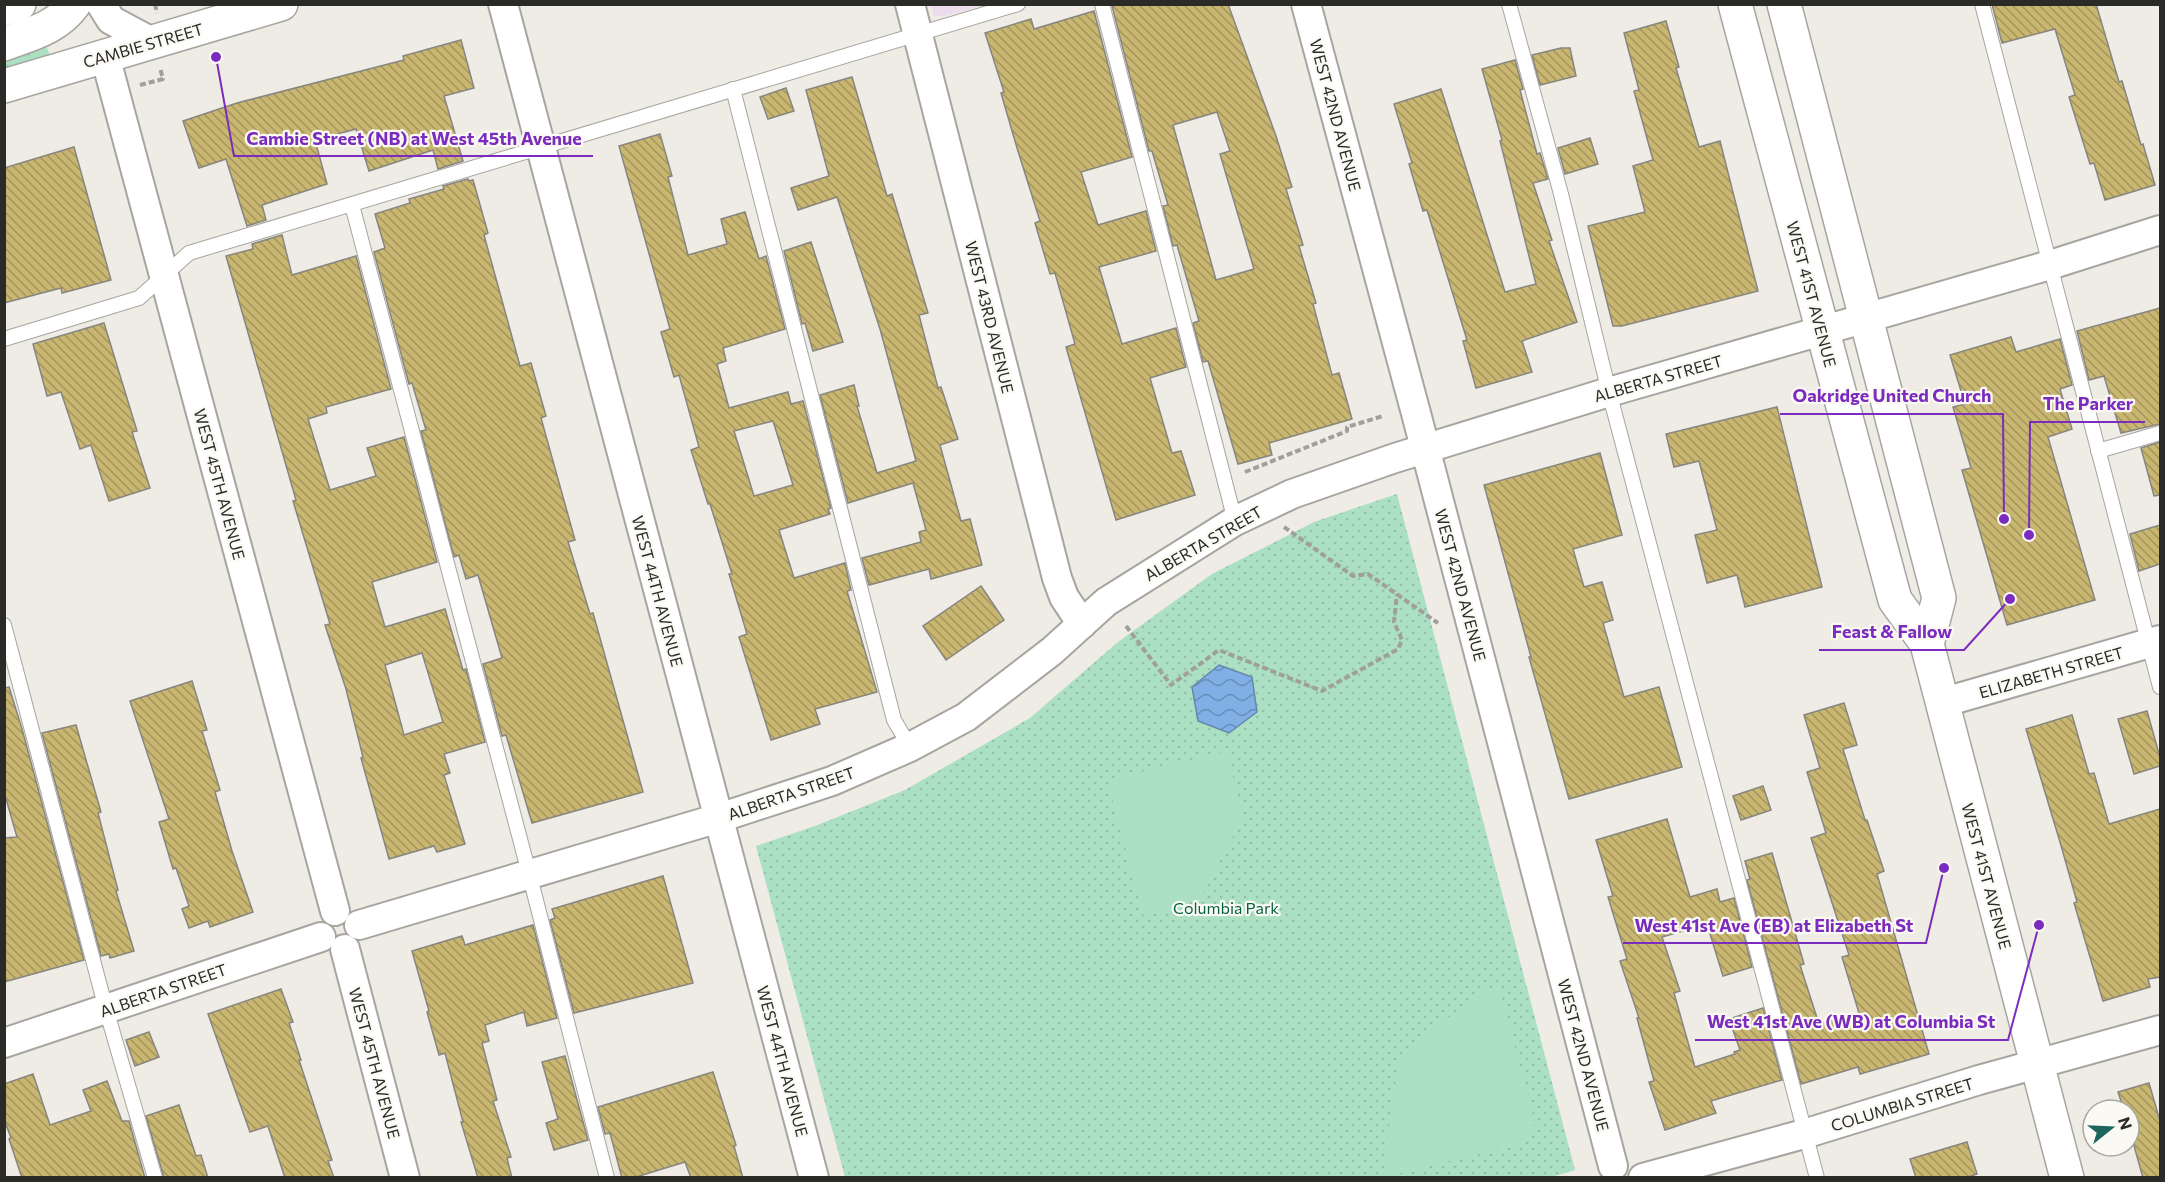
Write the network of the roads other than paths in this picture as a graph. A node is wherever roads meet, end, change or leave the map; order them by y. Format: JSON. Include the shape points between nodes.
{"nodes":[{"id":1,"x":19,"y":4,"type":"edge"},
{"id":2,"x":74,"y":4,"type":"edge"},
{"id":3,"x":101,"y":4,"type":"edge"},
{"id":4,"x":281,"y":4,"type":"edge"},
{"id":5,"x":503,"y":4,"type":"edge"},
{"id":6,"x":910,"y":4,"type":"edge"},
{"id":7,"x":1018,"y":4,"type":"edge"},
{"id":8,"x":1102,"y":4,"type":"edge"},
{"id":9,"x":1306,"y":4,"type":"edge"},
{"id":10,"x":1509,"y":4,"type":"edge"},
{"id":11,"x":1735,"y":4,"type":"edge"},
{"id":12,"x":1784,"y":4,"type":"edge"},
{"id":13,"x":1982,"y":4,"type":"edge"},
{"id":14,"x":4,"y":9,"type":"edge"},
{"id":15,"x":917,"y":34,"type":"junction"},
{"id":16,"x":4,"y":44,"type":"edge"},
{"id":17,"x":105,"y":56,"type":"junction"},
{"id":18,"x":156,"y":56,"type":"junction"},
{"id":19,"x":4,"y":86,"type":"edge"},
{"id":20,"x":733,"y":89,"type":"junction"},
{"id":21,"x":540,"y":147,"type":"junction"},
{"id":22,"x":352,"y":205,"type":"junction"},
{"id":23,"x":2160,"y":230,"type":"edge"},
{"id":24,"x":2050,"y":265,"type":"junction"},
{"id":25,"x":164,"y":276,"type":"junction"},
{"id":26,"x":1867,"y":318,"type":"junction"},
{"id":27,"x":1821,"y":331,"type":"junction"},
{"id":28,"x":4,"y":339,"type":"edge"},
{"id":29,"x":1609,"y":392,"type":"junction"},
{"id":30,"x":2160,"y":433,"type":"edge"},
{"id":31,"x":1425,"y":448,"type":"junction"},
{"id":32,"x":2098,"y":451,"type":"junction"},
{"id":33,"x":1235,"y":520,"type":"junction"},
{"id":34,"x":1082,"y":624,"type":"junction"},
{"id":35,"x":4,"y":625,"type":"edge"},
{"id":36,"x":2155,"y":641,"type":"edge"},
{"id":37,"x":1927,"y":644,"type":"junction"},
{"id":38,"x":2160,"y":687,"type":"edge"},
{"id":39,"x":1941,"y":703,"type":"junction"},
{"id":40,"x":910,"y":747,"type":"junction"},
{"id":41,"x":719,"y":818,"type":"junction"},
{"id":42,"x":529,"y":873,"type":"junction"},
{"id":43,"x":340,"y":930,"type":"junction"},
{"id":44,"x":106,"y":1009,"type":"junction"},
{"id":45,"x":2160,"y":1030,"type":"edge"},
{"id":46,"x":4,"y":1043,"type":"edge"},
{"id":47,"x":2037,"y":1064,"type":"junction"},
{"id":48,"x":1804,"y":1134,"type":"junction"},
{"id":49,"x":1617,"y":1174,"type":"edge"},
{"id":50,"x":155,"y":1178,"type":"edge"},
{"id":51,"x":405,"y":1178,"type":"edge"},
{"id":52,"x":608,"y":1178,"type":"edge"},
{"id":53,"x":814,"y":1178,"type":"edge"},
{"id":54,"x":1643,"y":1178,"type":"edge"},
{"id":55,"x":1817,"y":1178,"type":"edge"},
{"id":56,"x":2067,"y":1178,"type":"edge"}],
"edges":[{"from":1,"to":14,"type":"main road"},
{"from":2,"to":16,"type":"main road","via":[[51,27]]},
{"from":3,"to":18,"type":"street","via":[[111,20]]},
{"from":4,"to":18,"type":"main road","name":"CAMBIE STREET"},
{"from":5,"to":21,"type":"street","name":"WEST 44TH AVENUE"},
{"from":6,"to":15,"type":"street","name":"WEST 43RD AVENUE"},
{"from":7,"to":15,"type":"lane"},
{"from":8,"to":33,"type":"lane"},
{"from":9,"to":31,"type":"street","name":"WEST 42ND AVENUE"},
{"from":10,"to":29,"type":"lane"},
{"from":11,"to":27,"type":"main road","name":"WEST 41ST AVENUE"},
{"from":12,"to":26,"type":"main road","name":"WEST 41ST AVENUE"},
{"from":13,"to":24,"type":"lane"},
{"from":15,"to":20,"type":"lane"},
{"from":15,"to":34,"type":"street","name":"WEST 43RD AVENUE","via":[[1057,578]]},
{"from":17,"to":18,"type":"main road","name":"CAMBIE STREET"},
{"from":17,"to":19,"type":"main road","name":"CAMBIE STREET"},
{"from":17,"to":25,"type":"street","name":"WEST 45TH AVENUE"},
{"from":20,"to":21,"type":"lane"},
{"from":20,"to":40,"type":"lane","via":[[894,720]]},
{"from":21,"to":22,"type":"lane"},
{"from":21,"to":41,"type":"street","name":"WEST 44TH AVENUE"},
{"from":22,"to":25,"type":"lane","via":[[189,253]]},
{"from":22,"to":42,"type":"lane"},
{"from":23,"to":24,"type":"street","name":"ALBERTA STREET"},
{"from":24,"to":26,"type":"street","name":"ALBERTA STREET"},
{"from":24,"to":32,"type":"lane"},
{"from":25,"to":28,"type":"lane","via":[[139,298]]},
{"from":25,"to":43,"type":"street","name":"WEST 45TH AVENUE"},
{"from":26,"to":27,"type":"street","name":"ALBERTA STREET"},
{"from":26,"to":37,"type":"main road","name":"WEST 41ST AVENUE","via":[[1939,598]]},
{"from":27,"to":29,"type":"street","name":"ALBERTA STREET"},
{"from":27,"to":37,"type":"main road","name":"WEST 41ST AVENUE","via":[[1895,600]]},
{"from":29,"to":31,"type":"street","name":"ALBERTA STREET"},
{"from":29,"to":48,"type":"lane"},
{"from":30,"to":32,"type":"lane"},
{"from":31,"to":33,"type":"street","name":"ALBERTA STREET","via":[[1292,494]]},
{"from":31,"to":49,"type":"street","name":"WEST 42ND AVENUE"},
{"from":32,"to":36,"type":"lane"},
{"from":33,"to":34,"type":"street","name":"ALBERTA STREET","via":[[1106,602]]},
{"from":34,"to":40,"type":"street","name":"ALBERTA STREET","via":[[966,717]]},
{"from":35,"to":44,"type":"lane"},
{"from":36,"to":38,"type":"lane"},
{"from":36,"to":39,"type":"street","name":"ELIZABETH STREET"},
{"from":37,"to":39,"type":"main road","name":"WEST 41ST AVENUE"},
{"from":39,"to":47,"type":"main road","name":"WEST 41ST AVENUE"},
{"from":40,"to":41,"type":"street","name":"ALBERTA STREET","via":[[832,781]]},
{"from":41,"to":42,"type":"street","name":"ALBERTA STREET"},
{"from":41,"to":53,"type":"street","name":"WEST 44TH AVENUE"},
{"from":42,"to":43,"type":"street","name":"ALBERTA STREET"},
{"from":42,"to":52,"type":"lane"},
{"from":43,"to":44,"type":"street","name":"ALBERTA STREET"},
{"from":43,"to":51,"type":"street","name":"WEST 45TH AVENUE"},
{"from":44,"to":46,"type":"street","name":"ALBERTA STREET"},
{"from":44,"to":50,"type":"lane"},
{"from":45,"to":47,"type":"street","name":"COLUMBIA STREET"},
{"from":47,"to":48,"type":"street","name":"COLUMBIA STREET"},
{"from":47,"to":56,"type":"main road","name":"WEST 41ST AVENUE"},
{"from":48,"to":54,"type":"street","name":"COLUMBIA STREET"},
{"from":48,"to":55,"type":"lane"}]}
